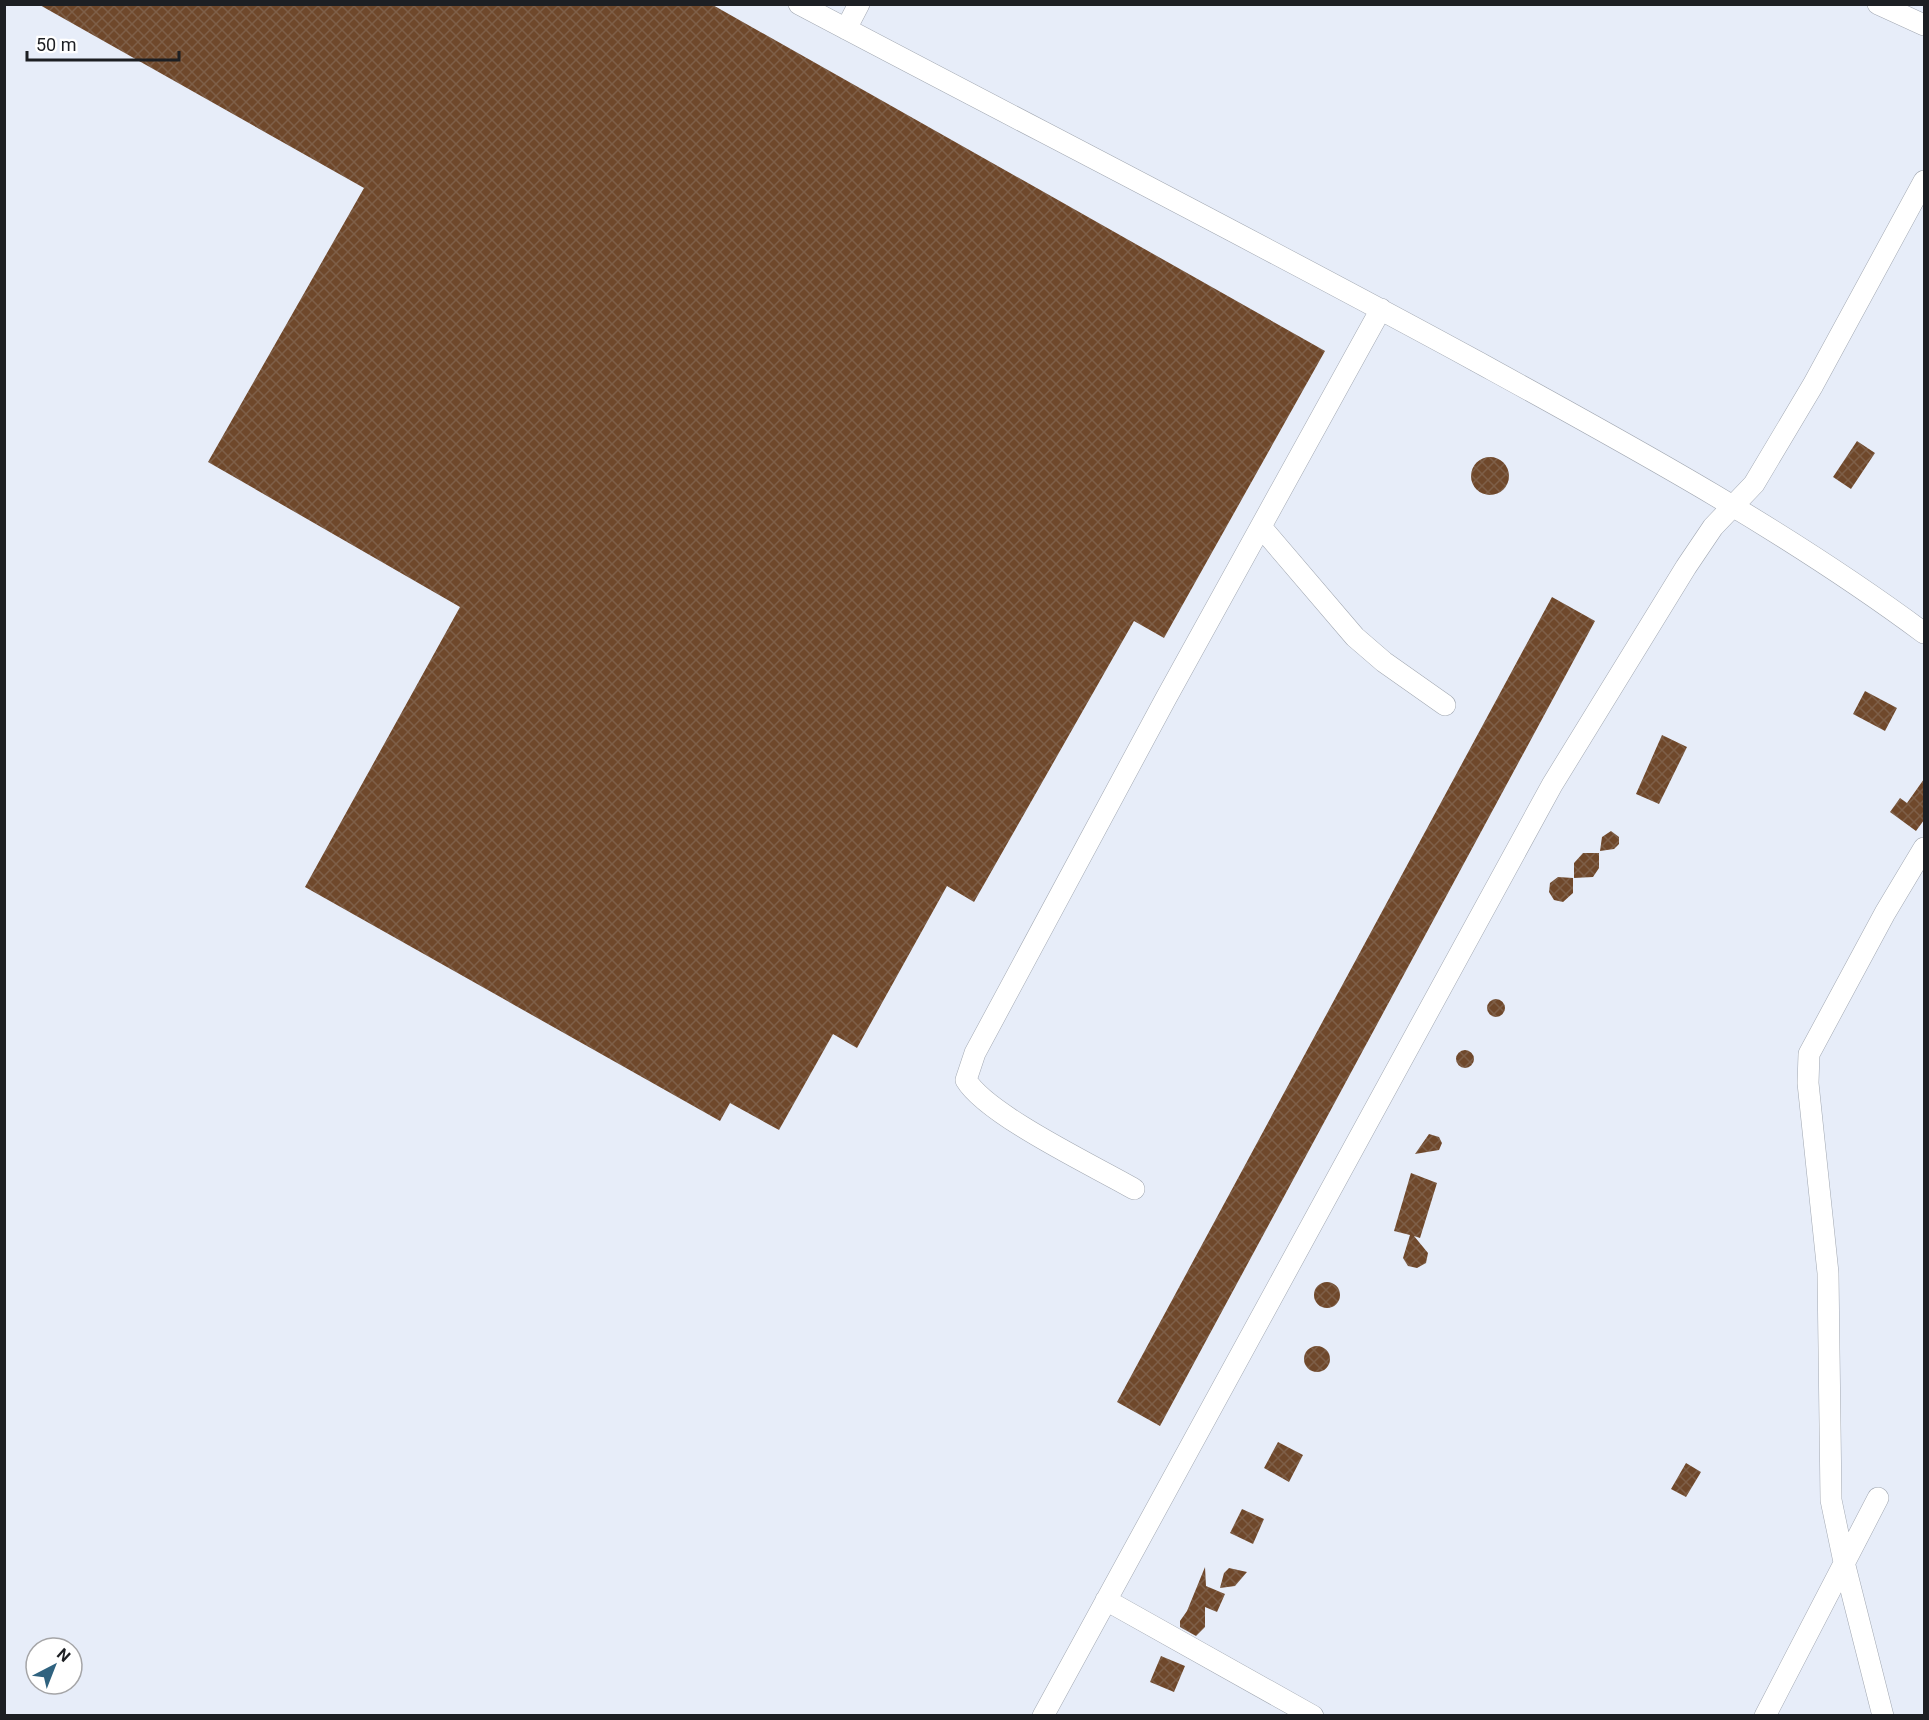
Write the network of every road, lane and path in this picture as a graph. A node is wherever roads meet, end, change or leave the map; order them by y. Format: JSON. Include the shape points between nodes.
{"nodes":[{"id":1,"x":799,"y":4,"type":"edge"},
{"id":2,"x":859,"y":4,"type":"edge"},
{"id":3,"x":1878,"y":4,"type":"edge"},
{"id":4,"x":1924,"y":25,"type":"edge"},
{"id":5,"x":846,"y":29,"type":"junction"},
{"id":6,"x":1924,"y":181,"type":"edge"},
{"id":7,"x":1381,"y":309,"type":"junction"},
{"id":8,"x":1733,"y":506,"type":"junction"},
{"id":9,"x":1260,"y":527,"type":"junction"},
{"id":10,"x":1924,"y":633,"type":"edge"},
{"id":11,"x":1445,"y":705,"type":"dead end"},
{"id":12,"x":1924,"y":848,"type":"edge"},
{"id":13,"x":1134,"y":1189,"type":"dead end"},
{"id":14,"x":1878,"y":1498,"type":"dead end"},
{"id":15,"x":1844,"y":1562,"type":"junction"},
{"id":16,"x":1106,"y":1600,"type":"junction"},
{"id":17,"x":1043,"y":1716,"type":"edge"},
{"id":18,"x":1313,"y":1716,"type":"edge"},
{"id":19,"x":1765,"y":1716,"type":"edge"},
{"id":20,"x":1883,"y":1716,"type":"edge"}],
"edges":[{"from":1,"to":5,"type":"street"},
{"from":2,"to":5,"type":"street"},
{"from":3,"to":4,"type":"street"},
{"from":5,"to":7,"type":"street"},
{"from":6,"to":8,"type":"street","via":[[1813,385],[1754,484]]},
{"from":7,"to":8,"type":"street"},
{"from":7,"to":9,"type":"street"},
{"from":8,"to":10,"type":"street","via":[[1850,578]]},
{"from":8,"to":16,"type":"street","via":[[1713,527],[1686,567],[1552,786]]},
{"from":9,"to":11,"type":"street","via":[[1355,638]]},
{"from":9,"to":13,"type":"street","via":[[975,1053],[966,1080],[973,1092],[1006,1116]]},
{"from":12,"to":15,"type":"street","via":[[1809,1053],[1808,1083],[1827,1274],[1832,1500]]},
{"from":14,"to":15,"type":"street"},
{"from":15,"to":19,"type":"street"},
{"from":15,"to":20,"type":"street"},
{"from":16,"to":17,"type":"street"},
{"from":16,"to":18,"type":"street"}]}
